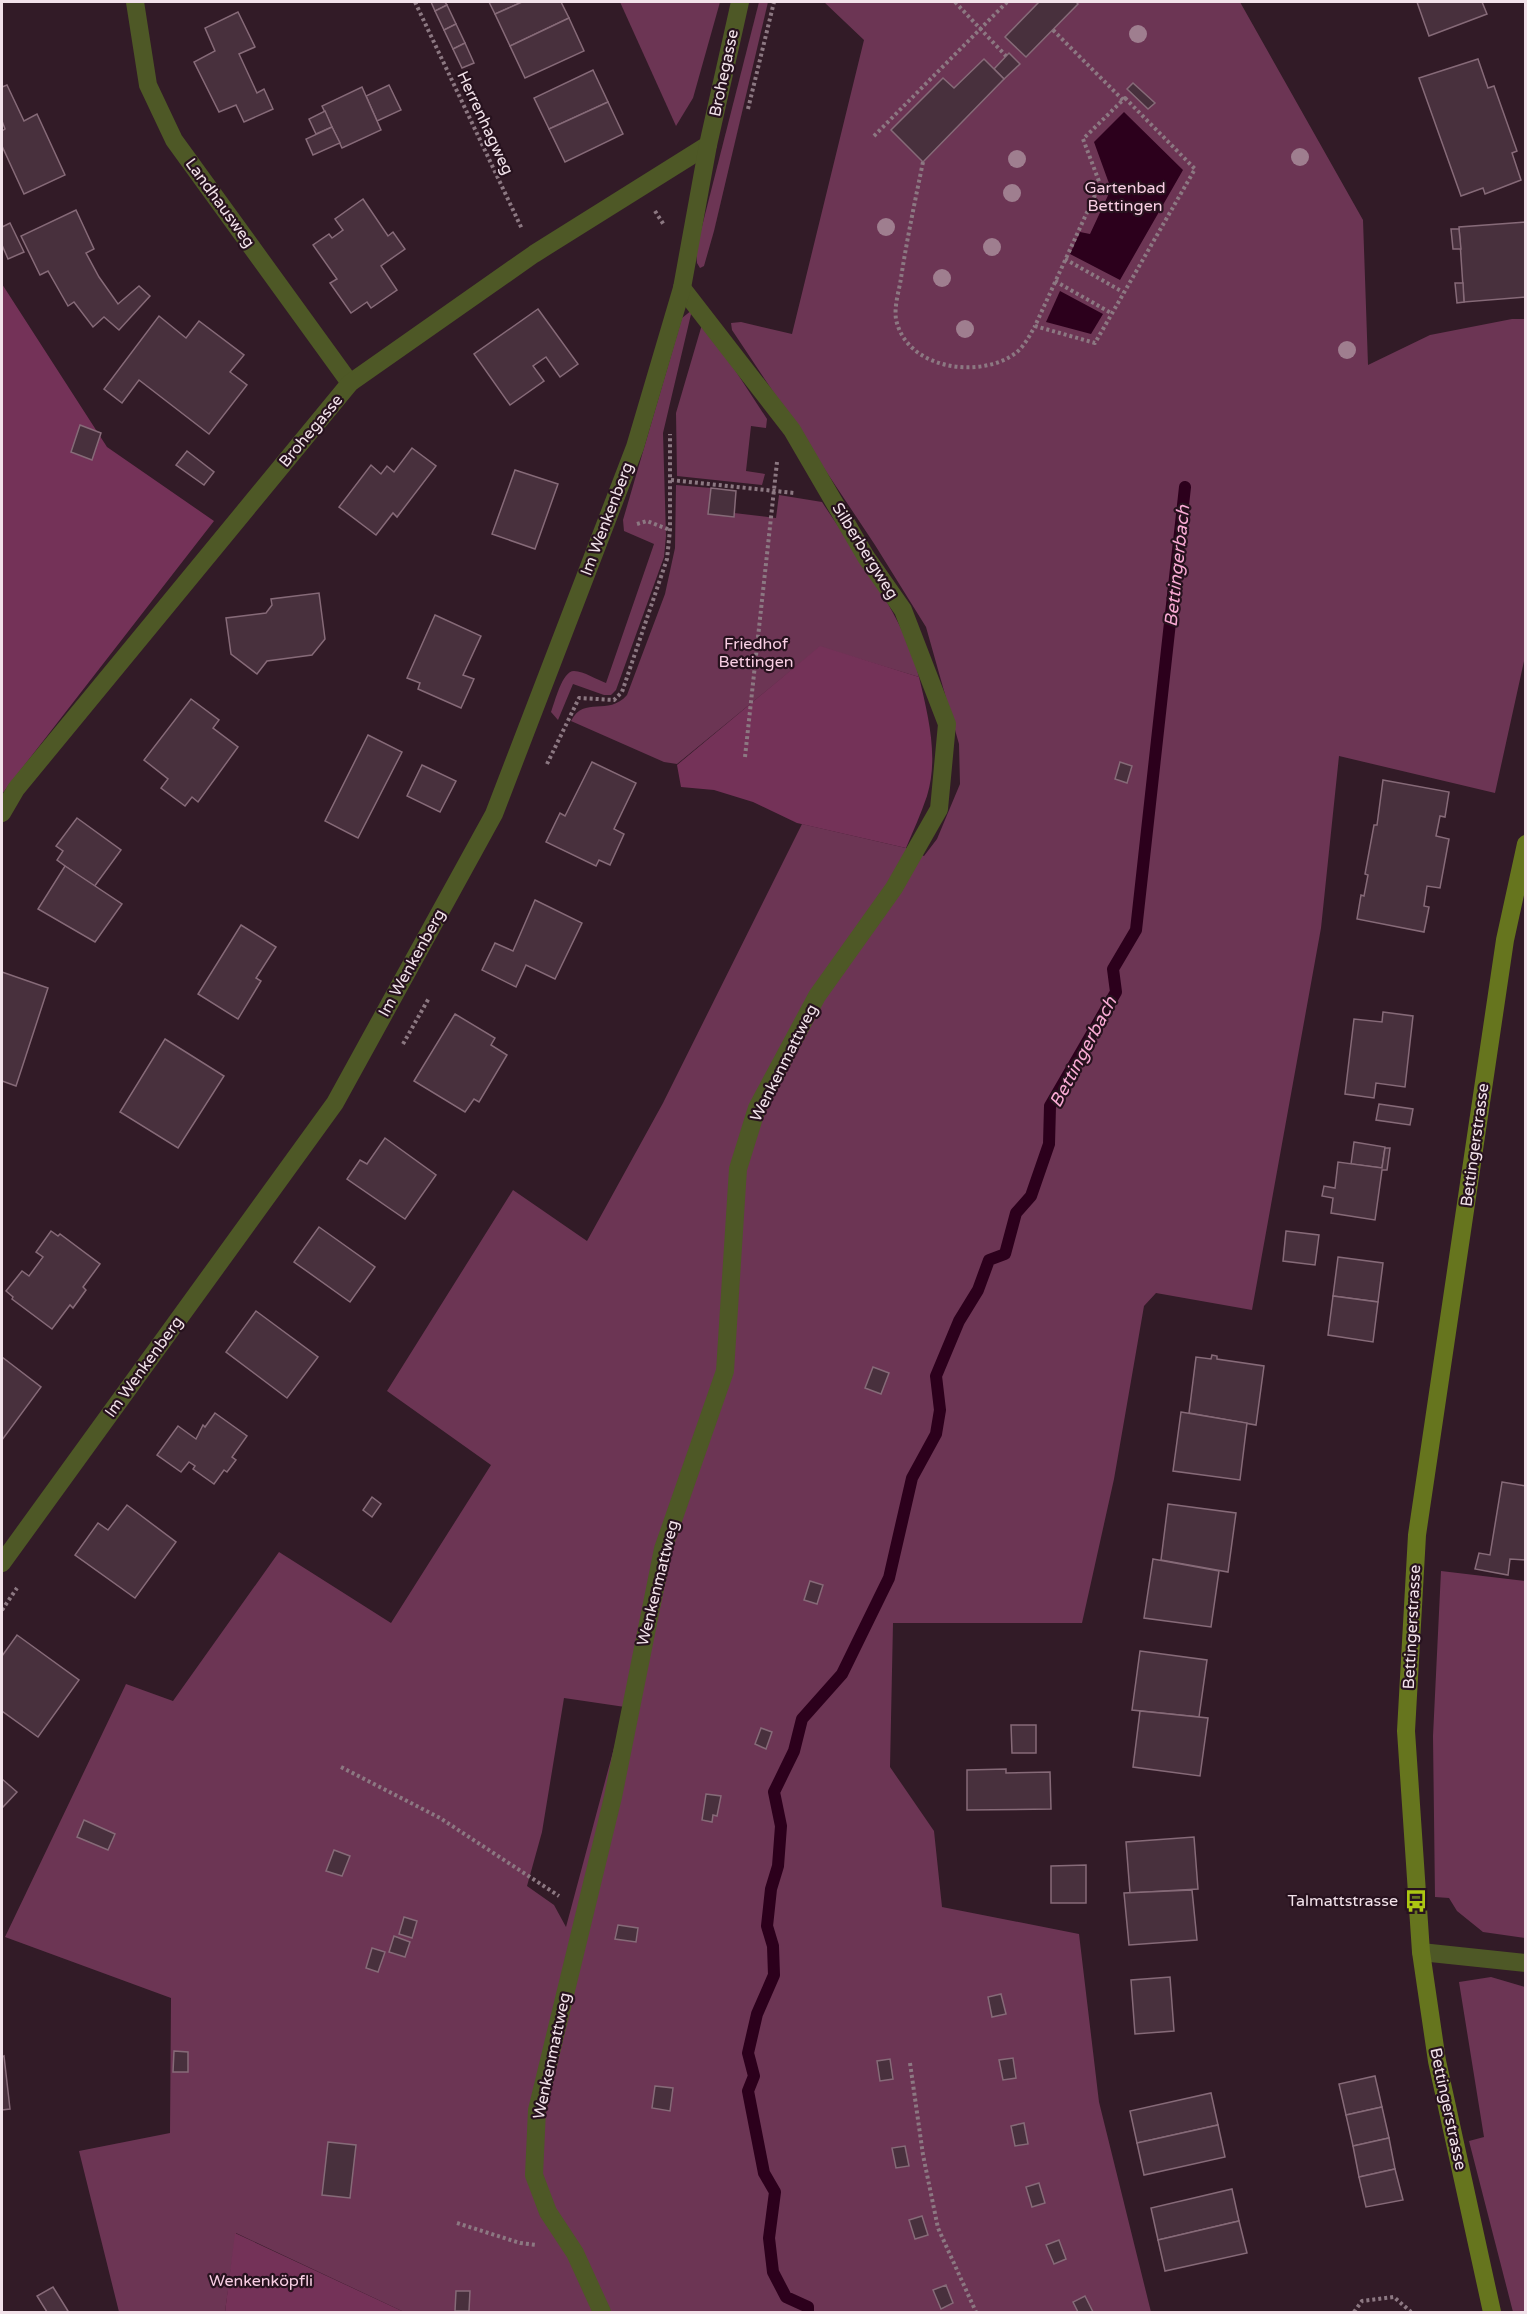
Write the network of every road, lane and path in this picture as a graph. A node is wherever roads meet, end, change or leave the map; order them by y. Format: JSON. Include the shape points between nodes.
{"nodes":[{"id":1,"x":135,"y":2,"type":"edge"},
{"id":2,"x":415,"y":2,"type":"edge"},
{"id":3,"x":740,"y":2,"type":"edge"},
{"id":4,"x":955,"y":2,"type":"edge"},
{"id":5,"x":1007,"y":2,"type":"edge"},
{"id":6,"x":981,"y":28,"type":"junction"},
{"id":7,"x":1053,"y":30,"type":"dead end"},
{"id":8,"x":1006,"y":56,"type":"dead end"},
{"id":9,"x":1123,"y":100,"type":"junction"},
{"id":10,"x":874,"y":136,"type":"dead end"},
{"id":11,"x":708,"y":145,"type":"junction"},
{"id":12,"x":923,"y":162,"type":"dead end"},
{"id":13,"x":534,"y":254,"type":"junction"},
{"id":14,"x":1065,"y":259,"type":"junction"},
{"id":15,"x":1055,"y":281,"type":"junction"},
{"id":16,"x":682,"y":288,"type":"junction"},
{"id":17,"x":1124,"y":292,"type":"junction"},
{"id":18,"x":1111,"y":313,"type":"junction"},
{"id":19,"x":1035,"y":326,"type":"junction"},
{"id":20,"x":350,"y":383,"type":"junction"},
{"id":21,"x":782,"y":416,"type":"junction"},
{"id":22,"x":671,"y":480,"type":"dead end"},
{"id":23,"x":774,"y":491,"type":"junction"},
{"id":24,"x":633,"y":530,"type":"dead end"},
{"id":25,"x":670,"y":530,"type":"dead end"},
{"id":26,"x":745,"y":757,"type":"dead end"},
{"id":27,"x":2,"y":813,"type":"edge"},
{"id":28,"x":1526,"y":844,"type":"edge"},
{"id":29,"x":919,"y":847,"type":"joint"},
{"id":30,"x":2,"y":1563,"type":"edge"},
{"id":31,"x":341,"y":1767,"type":"dead end"},
{"id":32,"x":585,"y":1913,"type":"junction"},
{"id":33,"x":1421,"y":1952,"type":"junction"},
{"id":34,"x":1526,"y":1963,"type":"edge"},
{"id":35,"x":910,"y":2063,"type":"dead end"},
{"id":36,"x":456,"y":2223,"type":"dead end"},
{"id":37,"x":562,"y":2233,"type":"junction"},
{"id":38,"x":602,"y":2313,"type":"edge"},
{"id":39,"x":976,"y":2313,"type":"edge"},
{"id":40,"x":1354,"y":2313,"type":"edge"},
{"id":41,"x":1411,"y":2313,"type":"edge"},
{"id":42,"x":1492,"y":2313,"type":"edge"}],
"edges":[{"from":1,"to":20,"type":"street","name":"Landhausweg","via":[[148,85],[174,140]]},
{"from":2,"to":13,"type":"path","name":"Herrenhagweg"},
{"from":3,"to":11,"type":"street","name":"Brohegasse"},
{"from":4,"to":6,"type":"path"},
{"from":5,"to":6,"type":"path"},
{"from":6,"to":8,"type":"path"},
{"from":6,"to":10,"type":"path"},
{"from":7,"to":9,"type":"path"},
{"from":9,"to":14,"type":"path","via":[[1083,139],[1100,184]]},
{"from":9,"to":17,"type":"path","via":[[1195,169]]},
{"from":11,"to":13,"type":"street","name":"Brohegasse"},
{"from":11,"to":16,"type":"street","name":"Brohegasse"},
{"from":12,"to":19,"type":"path","via":[[896,311],[904,337],[929,359],[975,368],[994,364],[1017,352]]},
{"from":13,"to":20,"type":"street","name":"Brohegasse"},
{"from":14,"to":15,"type":"path"},
{"from":14,"to":17,"type":"path"},
{"from":15,"to":18,"type":"path"},
{"from":15,"to":19,"type":"path"},
{"from":16,"to":21,"type":"street","name":"Silberbergweg"},
{"from":16,"to":30,"type":"street","name":"Im Wenkenberg","via":[[635,447],[494,814],[334,1103]]},
{"from":17,"to":18,"type":"path"},
{"from":18,"to":19,"type":"path","via":[[1095,343]]},
{"from":20,"to":27,"type":"street","name":"Brohegasse","via":[[16,789]]},
{"from":21,"to":23,"type":"path"},
{"from":21,"to":29,"type":"street","name":"Silberbergweg","via":[[866,557],[903,610],[947,724],[939,809]]},
{"from":22,"to":23,"type":"path"},
{"from":23,"to":26,"type":"path"},
{"from":24,"to":25,"type":"path","via":[[640,521],[647,521]]},
{"from":28,"to":33,"type":"street","name":"Bettingerstrasse","via":[[1505,940],[1417,1534],[1406,1731]]},
{"from":29,"to":32,"type":"street","name":"Wenkenmattweg","via":[[817,996],[757,1108],[738,1169],[725,1371],[663,1549],[613,1797]]},
{"from":31,"to":32,"type":"path","via":[[440,1818]]},
{"from":32,"to":37,"type":"street","name":"Wenkenmattweg","via":[[537,2110],[534,2175],[548,2212]]},
{"from":33,"to":34,"type":"street"},
{"from":33,"to":42,"type":"street","name":"Bettingerstrasse","via":[[1437,2061]]},
{"from":35,"to":39,"type":"path","via":[[938,2229]]},
{"from":36,"to":37,"type":"path","via":[[534,2246]]},
{"from":37,"to":38,"type":"street","name":"Wenkenmattweg"},
{"from":40,"to":41,"type":"path","via":[[1362,2301],[1394,2297]]}]}
